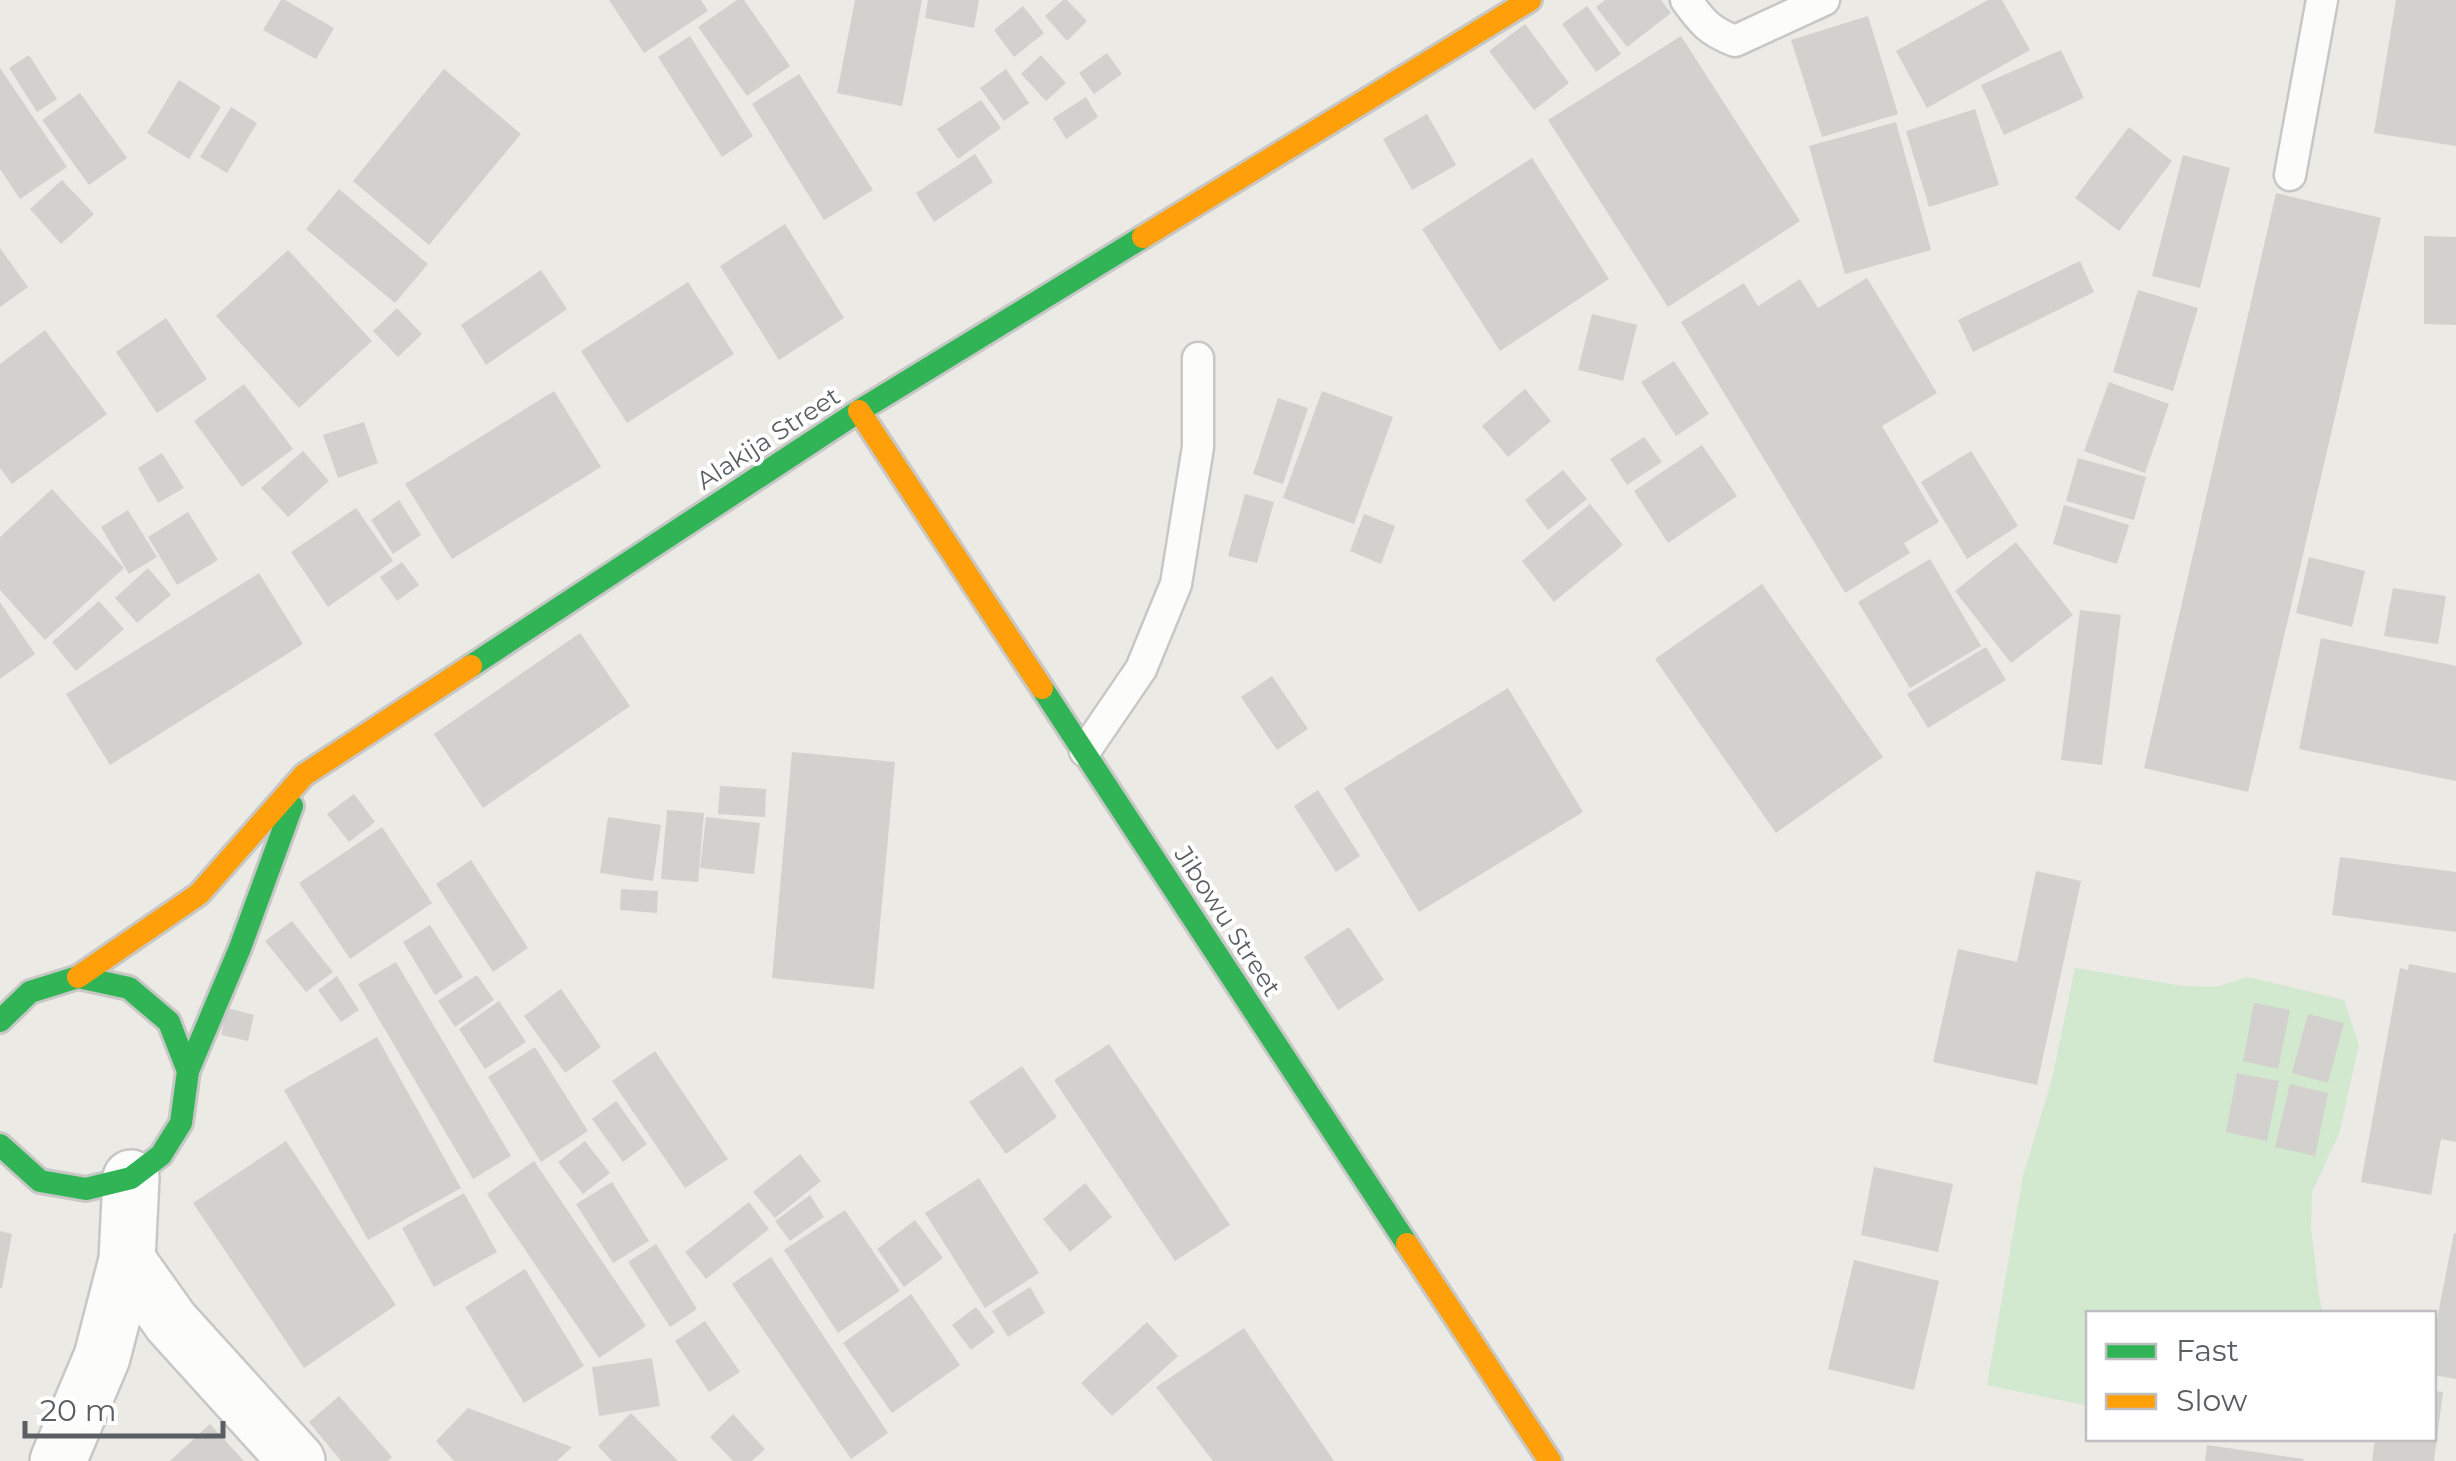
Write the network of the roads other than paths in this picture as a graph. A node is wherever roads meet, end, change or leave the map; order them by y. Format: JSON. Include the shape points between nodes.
{"nodes":[{"id":1,"x":1530,"y":0,"type":"edge"},
{"id":2,"x":1686,"y":0,"type":"edge"},
{"id":3,"x":1824,"y":0,"type":"edge"},
{"id":4,"x":2322,"y":0,"type":"edge"},
{"id":5,"x":2290,"y":175,"type":"dead end"},
{"id":6,"x":1198,"y":358,"type":"dead end"},
{"id":7,"x":859,"y":411,"type":"junction"},
{"id":8,"x":1085,"y":751,"type":"junction"},
{"id":9,"x":304,"y":775,"type":"junction"},
{"id":10,"x":78,"y":977,"type":"junction"},
{"id":11,"x":0,"y":1021,"type":"edge"},
{"id":12,"x":188,"y":1071,"type":"junction"},
{"id":13,"x":0,"y":1146,"type":"edge"},
{"id":14,"x":0,"y":1176,"type":"edge"},
{"id":15,"x":132,"y":1178,"type":"junction"},
{"id":16,"x":40,"y":1181,"type":"junction"},
{"id":17,"x":128,"y":1260,"type":"junction"},
{"id":18,"x":58,"y":1461,"type":"edge"},
{"id":19,"x":297,"y":1461,"type":"edge"},
{"id":20,"x":1550,"y":1461,"type":"edge"}],
"edges":[{"from":1,"to":7,"type":"street","name":"Alakija Street"},
{"from":2,"to":3,"type":"lane","via":[[1703,24],[1735,41]]},
{"from":4,"to":5,"type":"lane"},
{"from":6,"to":8,"type":"lane","via":[[1198,447],[1176,584],[1141,669]]},
{"from":7,"to":8,"type":"street","name":"Jibowu Street"},
{"from":7,"to":9,"type":"street","name":"Alakija Street"},
{"from":8,"to":20,"type":"street","name":"Jibowu Street"},
{"from":9,"to":10,"type":"street","name":"Alakija Street","via":[[200,894]]},
{"from":9,"to":12,"type":"street"},
{"from":10,"to":11,"type":"street","via":[[30,992]]},
{"from":10,"to":12,"type":"street","via":[[129,988],[169,1022]]},
{"from":12,"to":15,"type":"street","via":[[181,1123],[161,1155]]},
{"from":13,"to":16,"type":"street"},
{"from":14,"to":16,"type":"street"},
{"from":15,"to":16,"type":"street","via":[[86,1190]]},
{"from":15,"to":17,"type":"street"},
{"from":17,"to":18,"type":"street","via":[[102,1357]]},
{"from":17,"to":19,"type":"street","via":[[172,1322]]}]}
